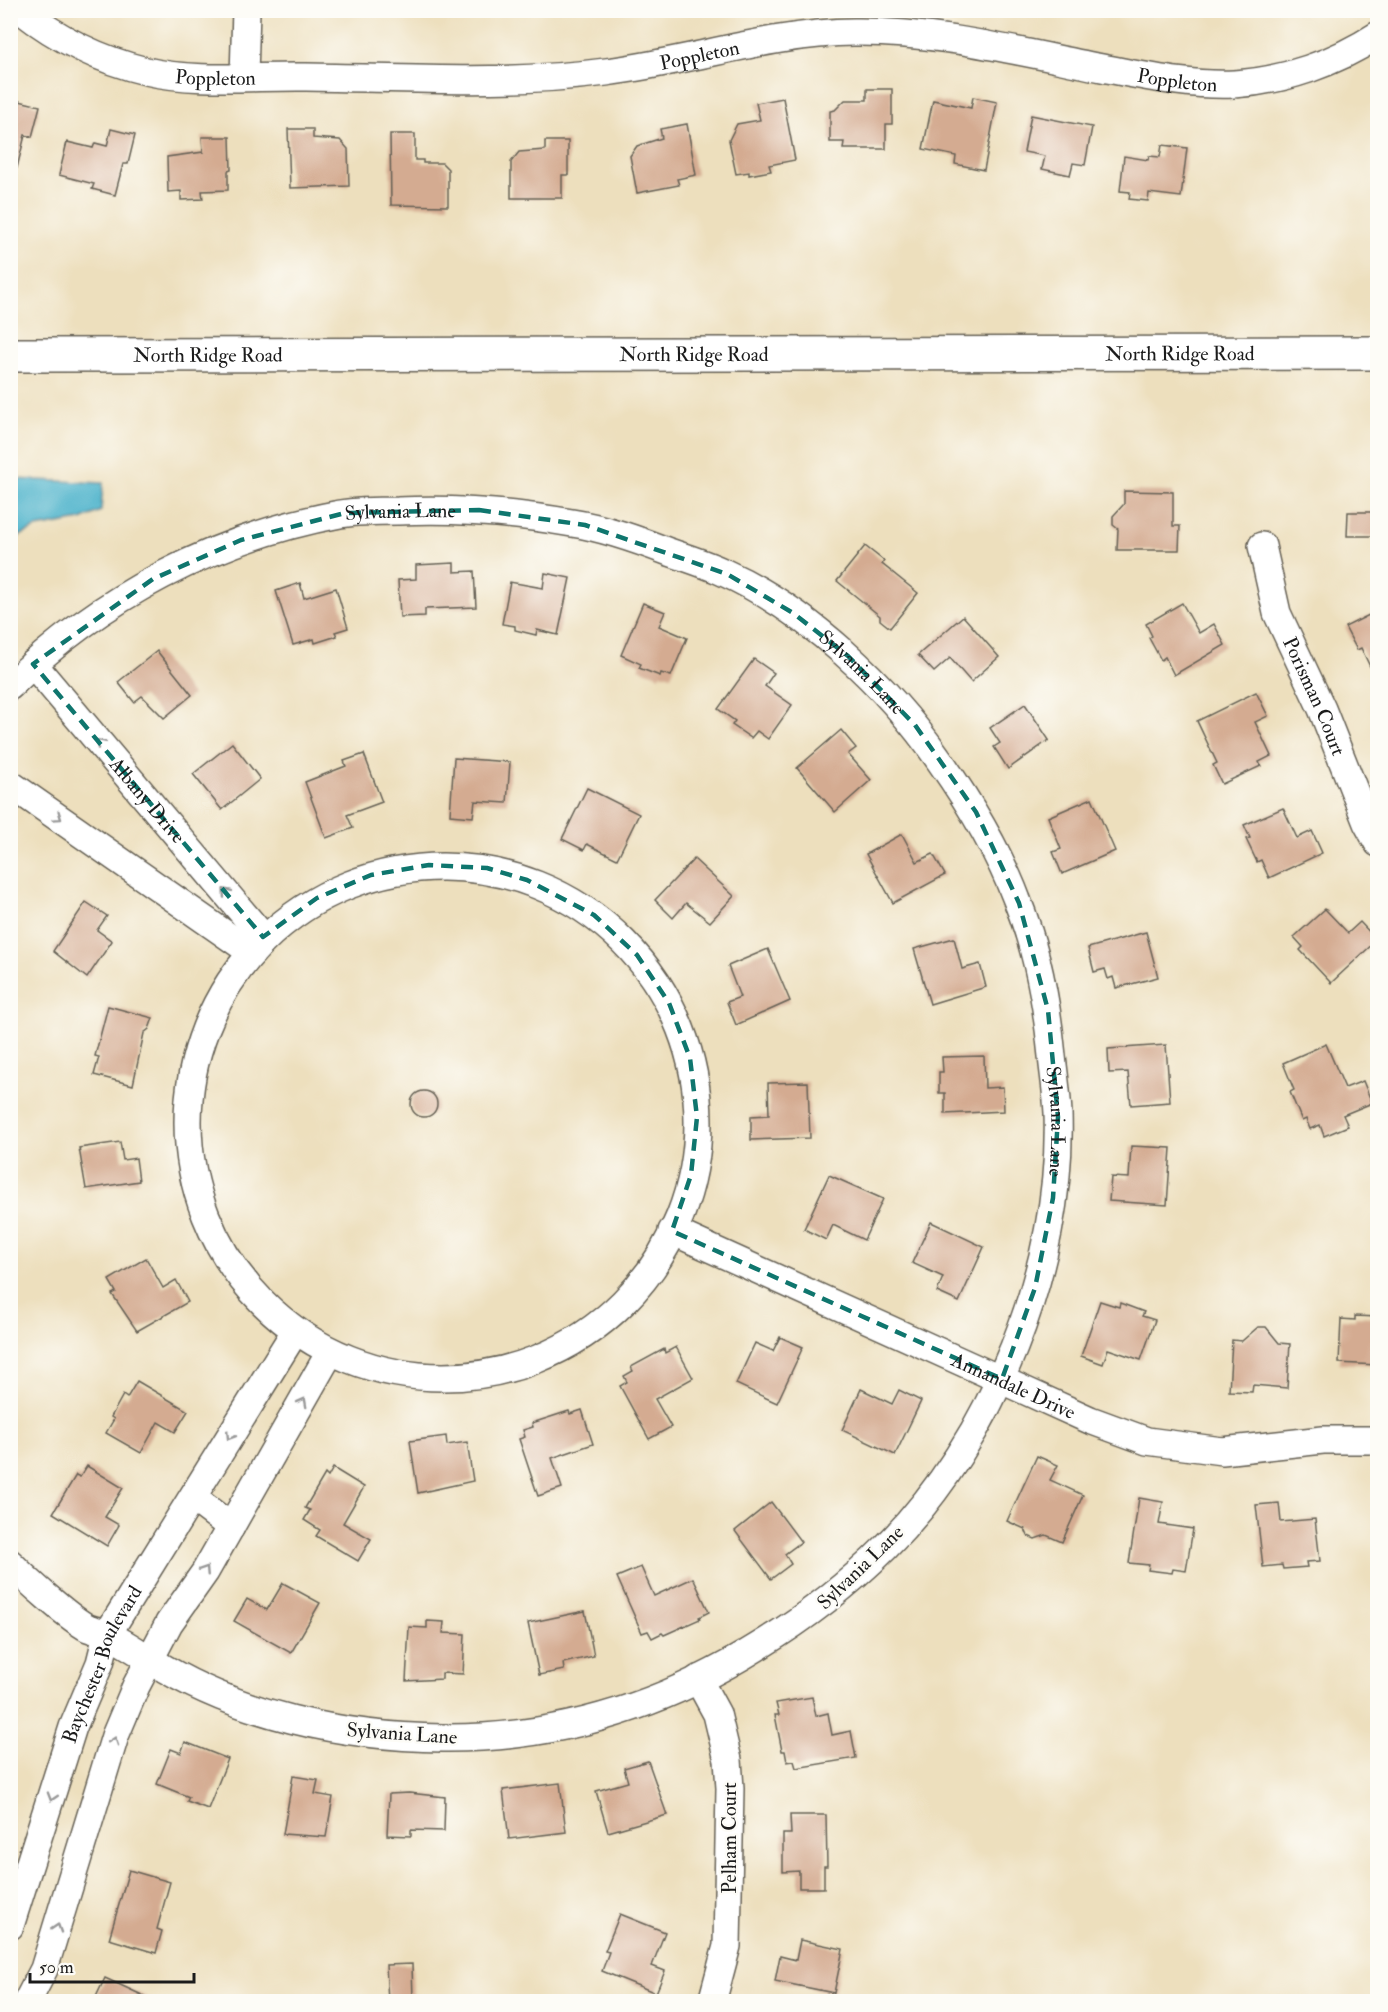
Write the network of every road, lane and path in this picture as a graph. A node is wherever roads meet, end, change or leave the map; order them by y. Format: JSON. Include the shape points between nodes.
{"nodes":[{"id":1,"x":21,"y":10,"type":"edge"},
{"id":2,"x":246,"y":10,"type":"edge"},
{"id":3,"x":1377,"y":35,"type":"edge"},
{"id":4,"x":244,"y":76,"type":"junction"},
{"id":5,"x":1377,"y":353,"type":"edge"},
{"id":6,"x":10,"y":355,"type":"edge"},
{"id":7,"x":1262,"y":546,"type":"dead end"},
{"id":8,"x":33,"y":664,"type":"junction"},
{"id":9,"x":10,"y":686,"type":"edge"},
{"id":10,"x":10,"y":784,"type":"edge"},
{"id":11,"x":1377,"y":843,"type":"edge"},
{"id":12,"x":256,"y":943,"type":"junction"},
{"id":13,"x":672,"y":1231,"type":"junction"},
{"id":14,"x":294,"y":1333,"type":"junction"},
{"id":15,"x":329,"y":1354,"type":"junction"},
{"id":16,"x":1002,"y":1379,"type":"junction"},
{"id":17,"x":1377,"y":1440,"type":"edge"},
{"id":18,"x":193,"y":1498,"type":"junction"},
{"id":19,"x":231,"y":1527,"type":"junction"},
{"id":20,"x":10,"y":1563,"type":"edge"},
{"id":21,"x":108,"y":1634,"type":"junction"},
{"id":22,"x":150,"y":1659,"type":"junction"},
{"id":23,"x":698,"y":1679,"type":"junction"},
{"id":24,"x":38,"y":1843,"type":"junction"},
{"id":25,"x":79,"y":1855,"type":"junction"},
{"id":26,"x":10,"y":1926,"type":"edge"},
{"id":27,"x":27,"y":2001,"type":"edge"},
{"id":28,"x":712,"y":2001,"type":"edge"}],
"edges":[{"from":1,"to":4,"type":"street","name":"Poppleton","via":[[68,42],[113,62],[173,76]]},
{"from":2,"to":4,"type":"street"},
{"from":3,"to":4,"type":"street","name":"Poppleton","via":[[1319,65],[1234,84],[1171,81],[948,38],[852,32],[788,37],[650,66],[564,77]]},
{"from":5,"to":6,"type":"street","name":"North Ridge Road"},
{"from":7,"to":11,"type":"street","name":"Porisman Court","via":[[1277,613]]},
{"from":8,"to":9,"type":"street","name":"Sylvania Lane"},
{"from":12,"to":8,"type":"street","name":"Albany Drive","one_way":true},
{"from":8,"to":16,"type":"street","name":"Sylvania Lane","via":[[67,635],[153,579],[241,540],[345,513],[479,510],[585,525],[727,574],[793,613],[848,656],[915,725],[976,812],[1019,903],[1048,1010],[1058,1117],[1053,1198],[1035,1288]]},
{"from":10,"to":12,"type":"street","one_way":true},
{"from":12,"to":13,"type":"street","via":[[317,898],[371,875],[429,865],[487,868],[527,880],[594,915],[637,955],[669,1003],[690,1058],[697,1117],[695,1140],[691,1175]]},
{"from":12,"to":14,"type":"street","via":[[205,1029],[192,1075],[189,1123],[193,1171],[207,1217],[230,1260],[258,1302]]},
{"from":13,"to":15,"type":"street","via":[[645,1279],[620,1306],[592,1330],[532,1363],[475,1376],[425,1378],[383,1372]]},
{"from":13,"to":16,"type":"street","name":"Annandale Drive"},
{"from":14,"to":15,"type":"street"},
{"from":14,"to":18,"type":"street","name":"Baychester Boulevard","one_way":true},
{"from":19,"to":15,"type":"street","name":"Baychester Boulevard","one_way":true},
{"from":16,"to":17,"type":"street","name":"Annandale Drive","via":[[1090,1420],[1147,1441],[1222,1451],[1323,1440]]},
{"from":16,"to":23,"type":"street","name":"Sylvania Lane","via":[[944,1478],[887,1546],[810,1614],[723,1669]]},
{"from":18,"to":19,"type":"street"},
{"from":18,"to":21,"type":"street","name":"Baychester Boulevard"},
{"from":22,"to":19,"type":"street","name":"Baychester Boulevard","one_way":true},
{"from":20,"to":21,"type":"street","name":"Sylvania Lane","via":[[89,1629]]},
{"from":21,"to":22,"type":"street","name":"Sylvania Lane"},
{"from":21,"to":24,"type":"street","name":"Baychester Boulevard","one_way":true,"via":[[73,1727]]},
{"from":22,"to":23,"type":"street","name":"Sylvania Lane","via":[[174,1676],[258,1709],[351,1731],[425,1738],[500,1736],[570,1726],[666,1697]]},
{"from":25,"to":22,"type":"street","name":"Baychester Boulevard","one_way":true,"via":[[118,1728]]},
{"from":23,"to":28,"type":"street","name":"Pelham Court","via":[[717,1714],[730,1788],[727,1946]]},
{"from":24,"to":25,"type":"street"},
{"from":24,"to":26,"type":"street","name":"Baychester Boulevard"},
{"from":27,"to":25,"type":"street","name":"Baychester Boulevard","one_way":true,"via":[[44,1969]]}]}
